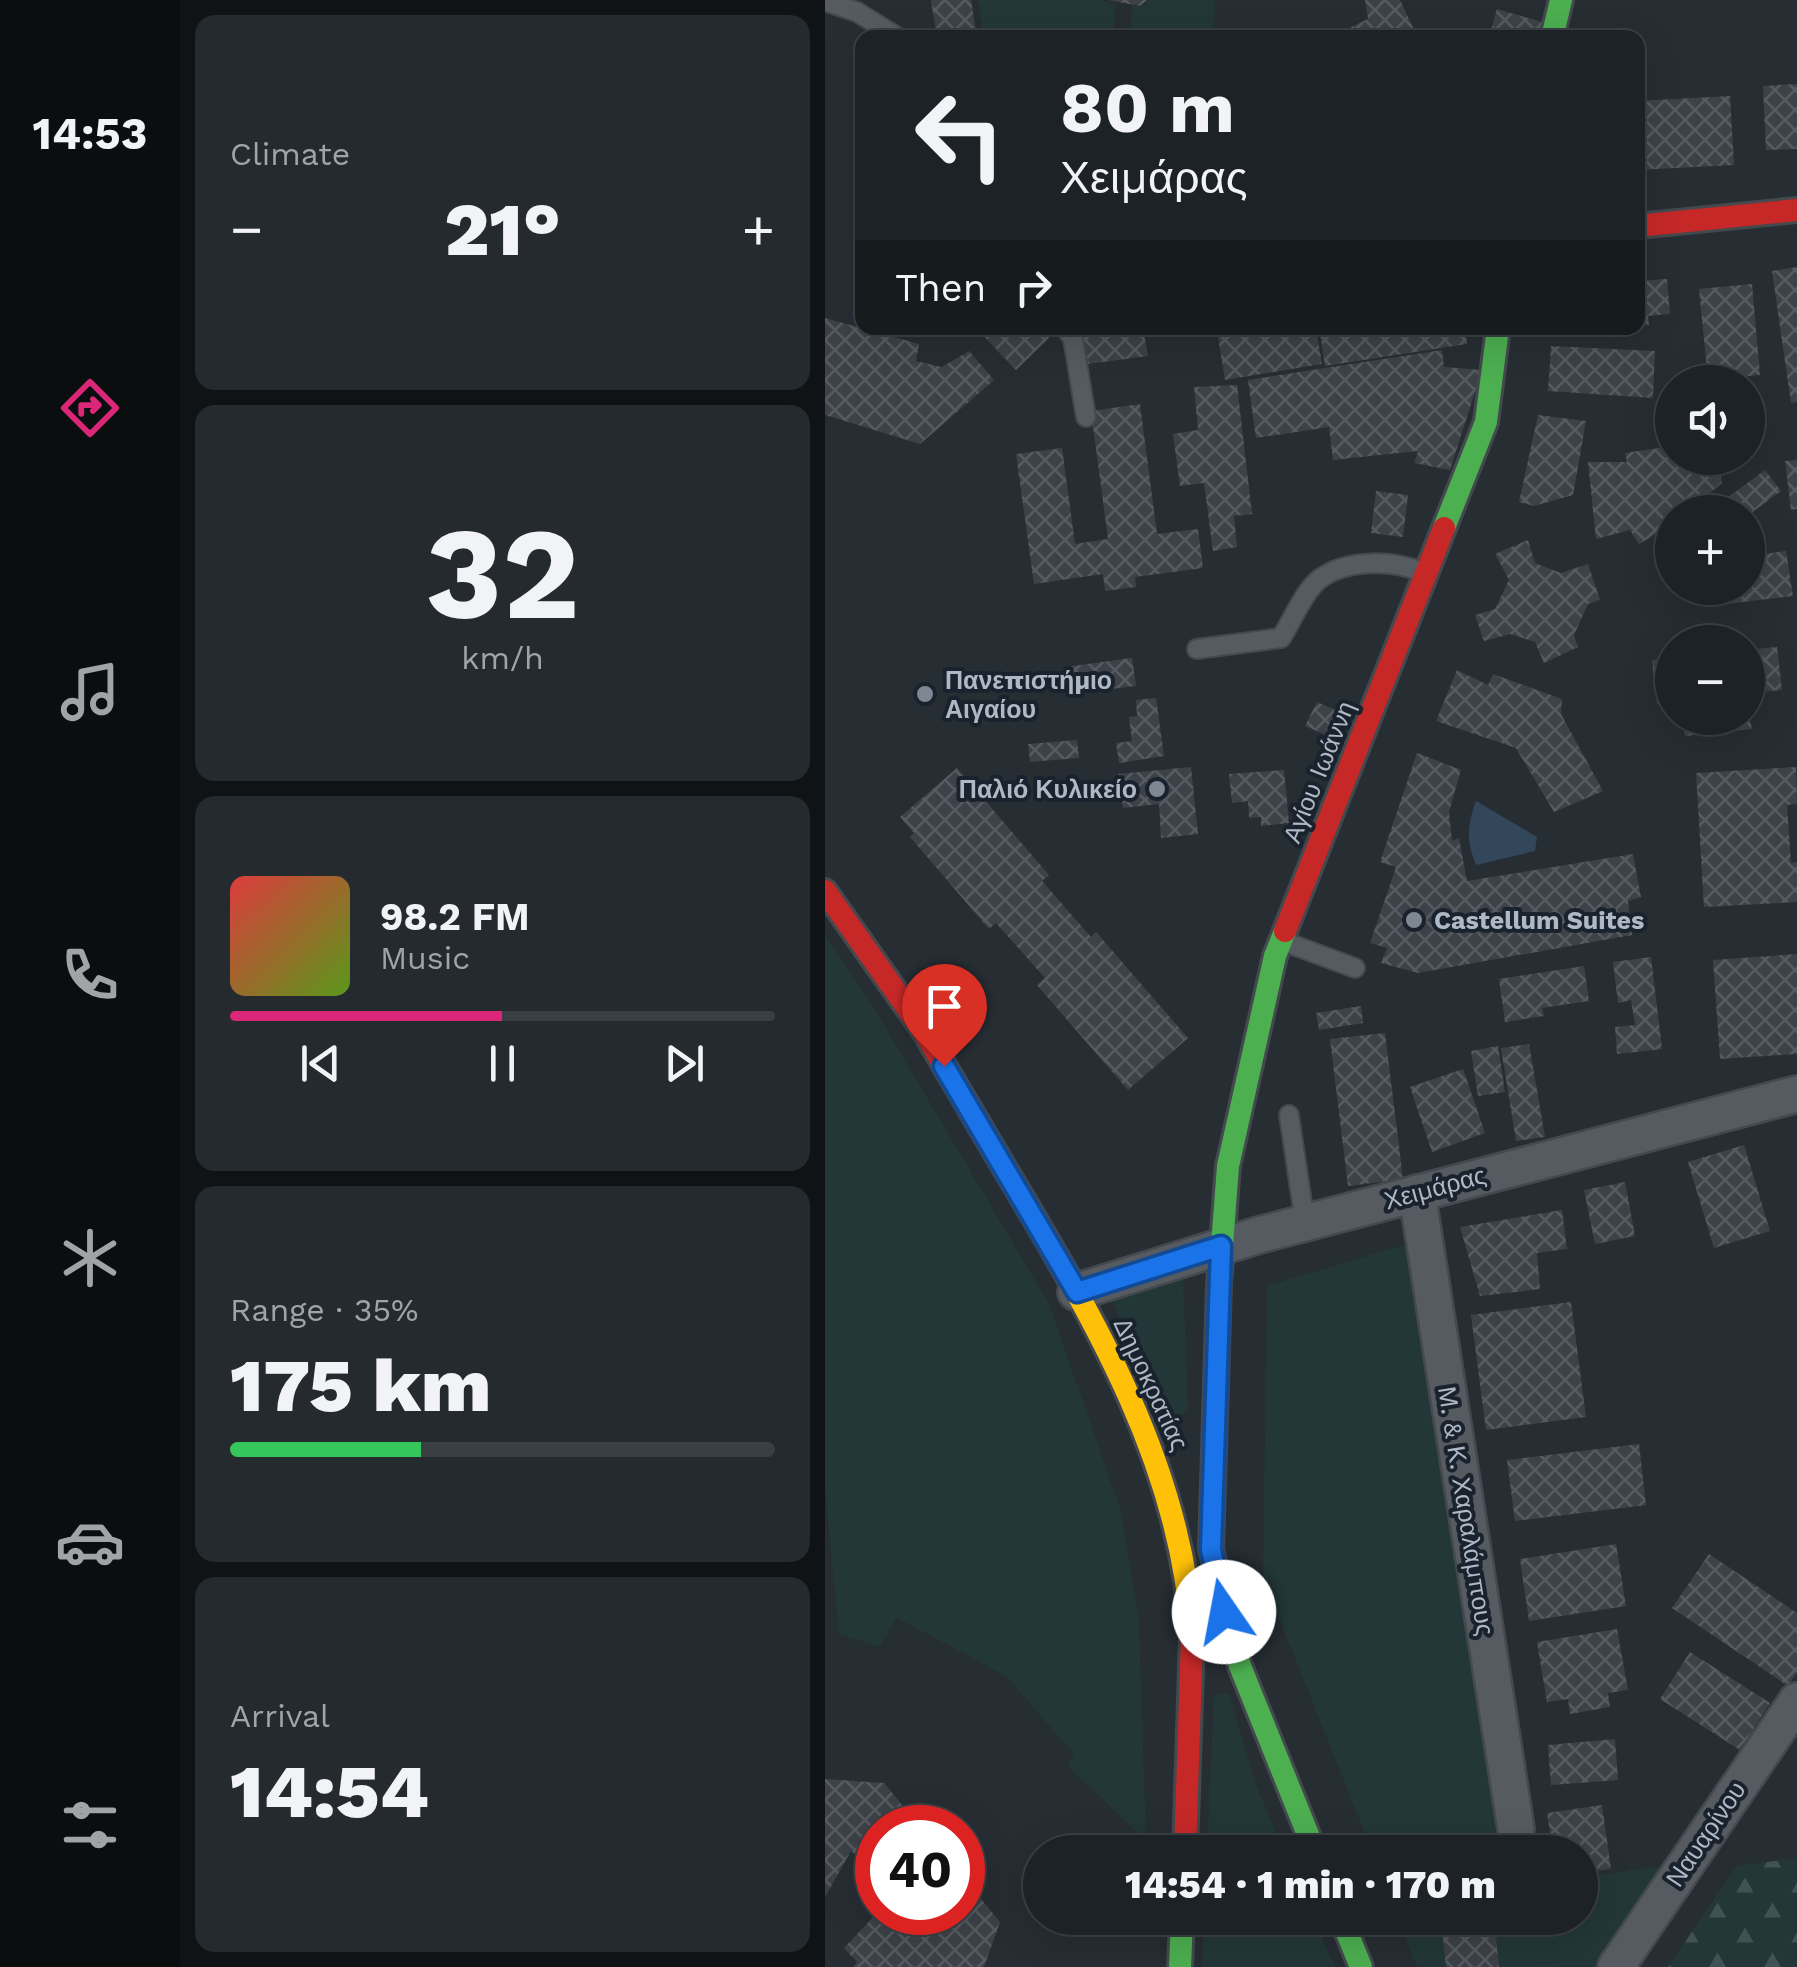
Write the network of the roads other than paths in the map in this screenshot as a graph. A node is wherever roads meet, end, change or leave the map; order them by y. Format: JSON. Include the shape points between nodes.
{"nodes":[{"id":1,"x":1561,"y":0,"type":"edge"},
{"id":2,"x":825,"y":2,"type":"edge"},
{"id":3,"x":886,"y":30,"type":"edge"},
{"id":4,"x":1554,"y":30,"type":"edge"},
{"id":5,"x":1797,"y":210,"type":"edge"},
{"id":6,"x":1645,"y":225,"type":"edge"},
{"id":7,"x":1070,"y":335,"type":"edge"},
{"id":8,"x":1497,"y":335,"type":"edge"},
{"id":9,"x":1086,"y":416,"type":"dead end"},
{"id":10,"x":1427,"y":574,"type":"junction"},
{"id":11,"x":1197,"y":649,"type":"dead end"},
{"id":12,"x":825,"y":891,"type":"edge"},
{"id":13,"x":1281,"y":940,"type":"junction"},
{"id":14,"x":1355,"y":968,"type":"dead end"},
{"id":15,"x":1797,"y":1094,"type":"edge"},
{"id":16,"x":1289,"y":1115,"type":"dead end"},
{"id":17,"x":1417,"y":1194,"type":"junction"},
{"id":18,"x":1305,"y":1222,"type":"junction"},
{"id":19,"x":1221,"y":1246,"type":"junction"},
{"id":20,"x":1077,"y":1292,"type":"junction"},
{"id":21,"x":1797,"y":1701,"type":"edge"},
{"id":22,"x":1516,"y":1828,"type":"dead end"},
{"id":23,"x":1186,"y":1835,"type":"edge"},
{"id":24,"x":1308,"y":1835,"type":"edge"},
{"id":25,"x":1181,"y":1935,"type":"edge"},
{"id":26,"x":1348,"y":1935,"type":"edge"},
{"id":27,"x":1180,"y":1967,"type":"edge"},
{"id":28,"x":1361,"y":1967,"type":"edge"},
{"id":29,"x":1616,"y":1967,"type":"edge"}],
"edges":[{"from":1,"to":4,"type":"street"},
{"from":2,"to":3,"type":"lane"},
{"from":5,"to":6,"type":"street"},
{"from":7,"to":9,"type":"lane"},
{"from":8,"to":10,"type":"street","name":"Αγίου Ιωάννη","via":[[1486,422]]},
{"from":10,"to":11,"type":"lane","via":[[1385,563],[1352,566],[1320,578],[1281,638]]},
{"from":10,"to":13,"type":"street","name":"Αγίου Ιωάννη"},
{"from":12,"to":20,"type":"street","name":"Δημοκρατίας","via":[[925,1033]]},
{"from":13,"to":14,"type":"lane"},
{"from":13,"to":19,"type":"street","name":"Αγίου Ιωάννη","via":[[1228,1166]]},
{"from":15,"to":17,"type":"street","name":"Χειμάρας"},
{"from":16,"to":18,"type":"lane"},
{"from":17,"to":18,"type":"street","name":"Χειμάρας"},
{"from":17,"to":22,"type":"street","name":"Μ. & Κ. Χαραλάμπους"},
{"from":18,"to":19,"type":"street","name":"Χειμάρας"},
{"from":19,"to":20,"type":"street","name":"Χειμάρας"},
{"from":19,"to":24,"type":"street","name":"Αγίου Ιωάννη","via":[[1211,1549],[1217,1590],[1239,1664]]},
{"from":20,"to":23,"type":"street","name":"Δημοκρατίας","via":[[1158,1461],[1185,1560],[1193,1654]]},
{"from":21,"to":29,"type":"street","name":"Ναυαρίνου"},
{"from":25,"to":27,"type":"street"},
{"from":26,"to":28,"type":"street"}]}
